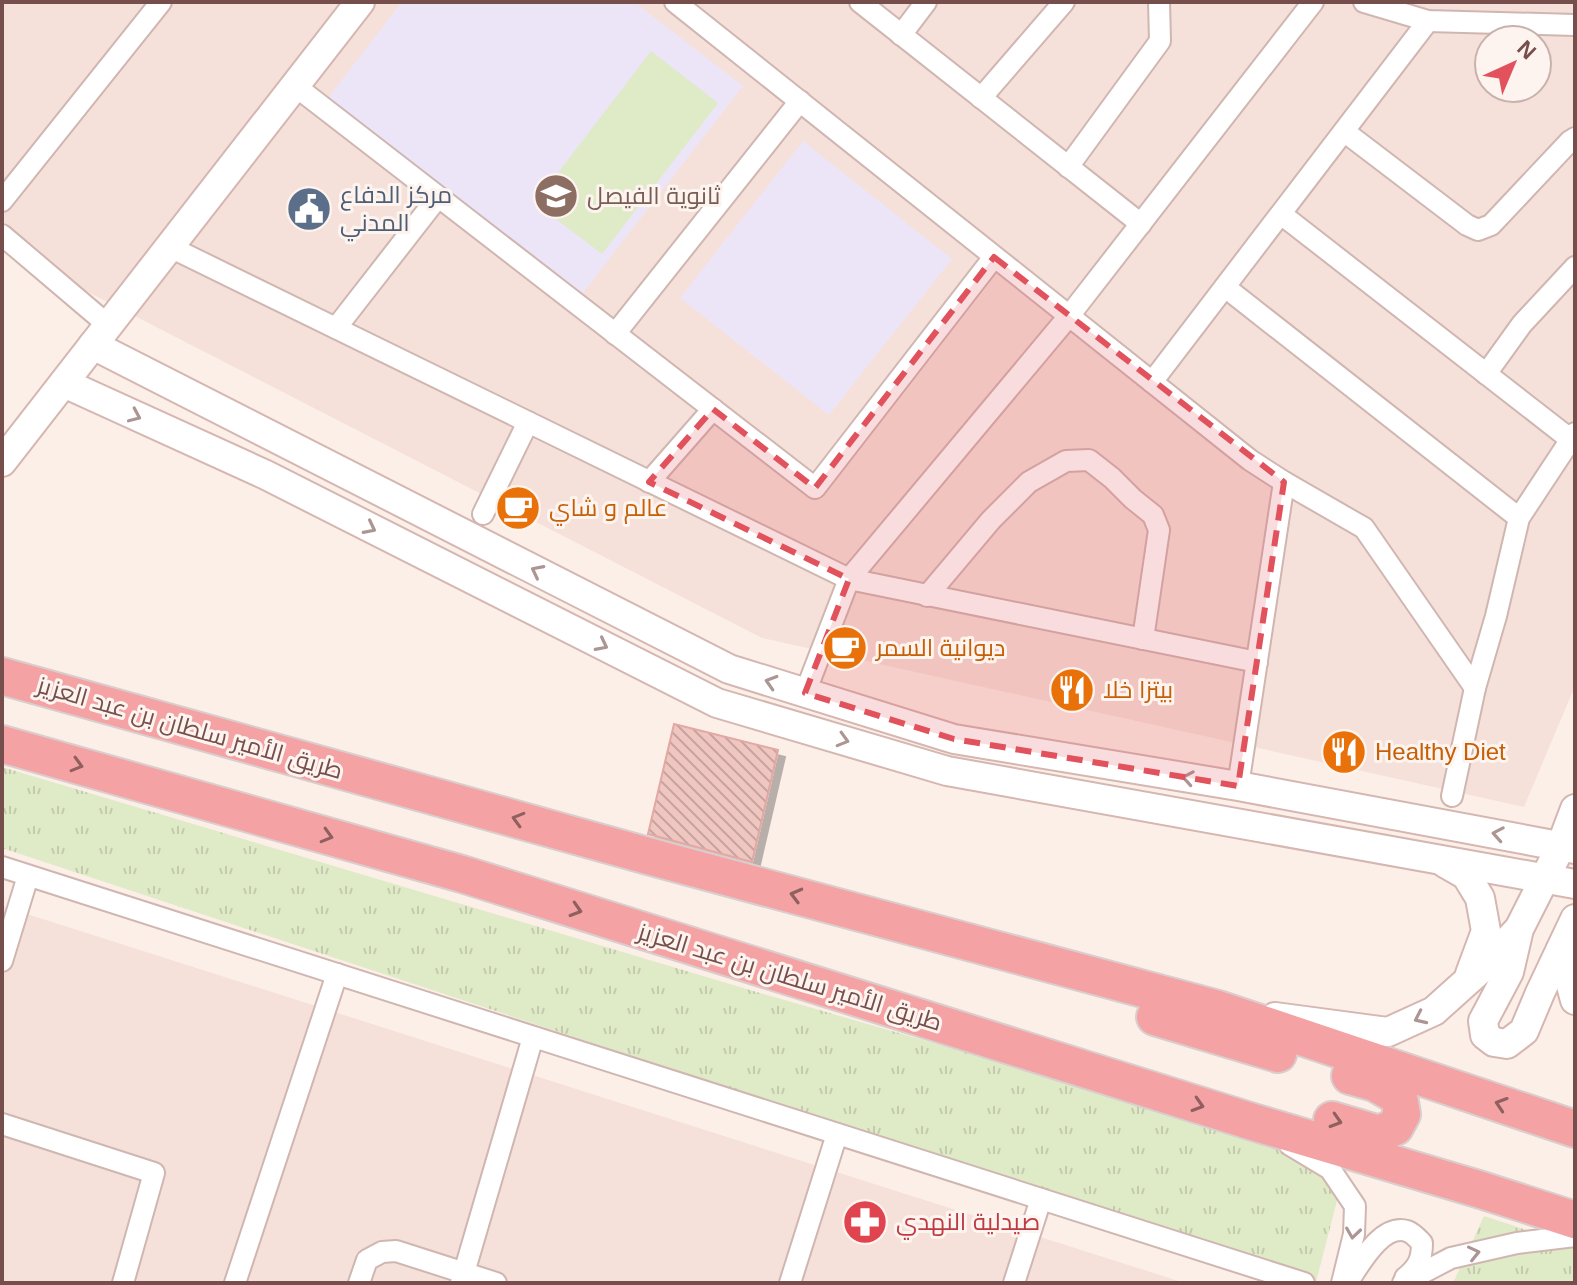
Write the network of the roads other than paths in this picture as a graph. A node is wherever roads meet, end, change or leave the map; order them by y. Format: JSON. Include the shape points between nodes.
{"nodes":[{"id":1,"x":161,"y":2,"type":"edge"},
{"id":2,"x":360,"y":2,"type":"edge"},
{"id":3,"x":675,"y":2,"type":"edge"},
{"id":4,"x":860,"y":2,"type":"edge"},
{"id":5,"x":926,"y":2,"type":"edge"},
{"id":6,"x":1064,"y":2,"type":"edge"},
{"id":7,"x":1159,"y":2,"type":"edge"},
{"id":8,"x":1313,"y":2,"type":"edge"},
{"id":9,"x":1364,"y":2,"type":"edge"},
{"id":10,"x":1428,"y":21,"type":"junction"},
{"id":11,"x":1575,"y":25,"type":"edge"},
{"id":12,"x":901,"y":35,"type":"junction"},
{"id":13,"x":294,"y":85,"type":"junction"},
{"id":14,"x":981,"y":98,"type":"junction"},
{"id":15,"x":800,"y":101,"type":"junction"},
{"id":16,"x":1345,"y":132,"type":"junction"},
{"id":17,"x":1575,"y":138,"type":"edge"},
{"id":18,"x":1068,"y":167,"type":"junction"},
{"id":19,"x":438,"y":197,"type":"junction"},
{"id":20,"x":2,"y":201,"type":"edge"},
{"id":21,"x":1281,"y":214,"type":"junction"},
{"id":22,"x":1141,"y":224,"type":"junction"},
{"id":23,"x":2,"y":235,"type":"edge"},
{"id":24,"x":168,"y":246,"type":"junction"},
{"id":25,"x":994,"y":257,"type":"junction"},
{"id":26,"x":1575,"y":267,"type":"edge"},
{"id":27,"x":1225,"y":287,"type":"junction"},
{"id":28,"x":1069,"y":316,"type":"junction"},
{"id":29,"x":336,"y":328,"type":"junction"},
{"id":30,"x":615,"y":334,"type":"junction"},
{"id":31,"x":101,"y":335,"type":"junction"},
{"id":32,"x":1486,"y":374,"type":"junction"},
{"id":33,"x":1152,"y":382,"type":"junction"},
{"id":34,"x":64,"y":383,"type":"junction"},
{"id":35,"x":713,"y":409,"type":"junction"},
{"id":36,"x":528,"y":422,"type":"junction"},
{"id":37,"x":1572,"y":436,"type":"edge"},
{"id":38,"x":2,"y":462,"type":"edge"},
{"id":39,"x":649,"y":482,"type":"junction"},
{"id":40,"x":1284,"y":482,"type":"junction"},
{"id":41,"x":483,"y":514,"type":"dead end"},
{"id":42,"x":1519,"y":518,"type":"junction"},
{"id":43,"x":849,"y":579,"type":"junction"},
{"id":44,"x":927,"y":596,"type":"junction"},
{"id":45,"x":1143,"y":639,"type":"junction"},
{"id":46,"x":1257,"y":662,"type":"junction"},
{"id":47,"x":2,"y":676,"type":"edge"},
{"id":48,"x":1475,"y":688,"type":"junction"},
{"id":49,"x":805,"y":693,"type":"junction"},
{"id":50,"x":2,"y":744,"type":"edge"},
{"id":51,"x":1238,"y":786,"type":"junction"},
{"id":52,"x":1452,"y":796,"type":"dead end"},
{"id":53,"x":1575,"y":809,"type":"edge"},
{"id":54,"x":1568,"y":848,"type":"edge"},
{"id":55,"x":1437,"y":858,"type":"junction"},
{"id":56,"x":2,"y":867,"type":"edge"},
{"id":57,"x":28,"y":876,"type":"junction"},
{"id":58,"x":1546,"y":878,"type":"junction"},
{"id":59,"x":1575,"y":884,"type":"edge"},
{"id":60,"x":842,"y":908,"type":"junction"},
{"id":61,"x":1575,"y":919,"type":"edge"},
{"id":62,"x":1519,"y":929,"type":"junction"},
{"id":63,"x":1561,"y":949,"type":"junction"},
{"id":64,"x":2,"y":961,"type":"edge"},
{"id":65,"x":337,"y":974,"type":"junction"},
{"id":66,"x":801,"y":981,"type":"junction"},
{"id":67,"x":1467,"y":982,"type":"junction"},
{"id":68,"x":1575,"y":1000,"type":"edge"},
{"id":69,"x":1218,"y":1009,"type":"junction"},
{"id":70,"x":533,"y":1037,"type":"junction"},
{"id":71,"x":1253,"y":1122,"type":"junction"},
{"id":72,"x":2,"y":1124,"type":"edge"},
{"id":73,"x":1575,"y":1129,"type":"edge"},
{"id":74,"x":837,"y":1134,"type":"junction"},
{"id":75,"x":1041,"y":1199,"type":"junction"},
{"id":76,"x":1575,"y":1220,"type":"edge"},
{"id":77,"x":1575,"y":1236,"type":"edge"},
{"id":78,"x":462,"y":1278,"type":"edge"},
{"id":79,"x":123,"y":1283,"type":"edge"},
{"id":80,"x":235,"y":1283,"type":"edge"},
{"id":81,"x":359,"y":1283,"type":"edge"},
{"id":82,"x":496,"y":1283,"type":"edge"},
{"id":83,"x":790,"y":1283,"type":"edge"},
{"id":84,"x":1014,"y":1283,"type":"edge"},
{"id":85,"x":1304,"y":1283,"type":"edge"},
{"id":86,"x":1344,"y":1283,"type":"edge"},
{"id":87,"x":1401,"y":1283,"type":"edge"}],
"edges":[{"from":1,"to":20,"type":"street"},
{"from":2,"to":13,"type":"street"},
{"from":3,"to":15,"type":"street"},
{"from":4,"to":12,"type":"street"},
{"from":5,"to":12,"type":"street"},
{"from":6,"to":14,"type":"street"},
{"from":7,"to":18,"type":"street","via":[[1160,41]]},
{"from":8,"to":22,"type":"street"},
{"from":9,"to":10,"type":"street"},
{"from":10,"to":11,"type":"street"},
{"from":10,"to":16,"type":"street"},
{"from":12,"to":14,"type":"street"},
{"from":13,"to":19,"type":"street"},
{"from":13,"to":24,"type":"street"},
{"from":14,"to":18,"type":"street"},
{"from":15,"to":25,"type":"street"},
{"from":15,"to":30,"type":"street"},
{"from":16,"to":17,"type":"street","via":[[1478,230],[1491,225]]},
{"from":16,"to":21,"type":"street"},
{"from":18,"to":22,"type":"street"},
{"from":19,"to":29,"type":"street"},
{"from":19,"to":30,"type":"street"},
{"from":21,"to":27,"type":"street"},
{"from":21,"to":32,"type":"street"},
{"from":22,"to":28,"type":"street"},
{"from":23,"to":31,"type":"street"},
{"from":24,"to":29,"type":"street"},
{"from":24,"to":31,"type":"street"},
{"from":25,"to":28,"type":"street"},
{"from":25,"to":35,"type":"street","via":[[815,488]]},
{"from":26,"to":32,"type":"street","via":[[1522,324]]},
{"from":27,"to":33,"type":"street"},
{"from":27,"to":42,"type":"street"},
{"from":28,"to":33,"type":"street"},
{"from":28,"to":43,"type":"street"},
{"from":29,"to":36,"type":"street"},
{"from":30,"to":35,"type":"street"},
{"from":31,"to":34,"type":"street"},
{"from":49,"to":31,"type":"street","one_way":true,"via":[[729,669]]},
{"from":32,"to":37,"type":"street"},
{"from":33,"to":40,"type":"street"},
{"from":34,"to":38,"type":"street"},
{"from":34,"to":55,"type":"street","one_way":true,"via":[[266,475],[717,703],[947,771]]},
{"from":35,"to":39,"type":"street"},
{"from":36,"to":39,"type":"street"},
{"from":36,"to":41,"type":"street"},
{"from":37,"to":42,"type":"street"},
{"from":39,"to":43,"type":"street"},
{"from":40,"to":46,"type":"street"},
{"from":40,"to":48,"type":"street","via":[[1364,528]]},
{"from":42,"to":48,"type":"street"},
{"from":43,"to":44,"type":"street"},
{"from":43,"to":49,"type":"street"},
{"from":44,"to":45,"type":"street"},
{"from":44,"to":45,"type":"street","via":[[1029,482],[1066,461],[1089,460],[1153,515],[1159,530]]},
{"from":45,"to":46,"type":"street"},
{"from":46,"to":51,"type":"street"},
{"from":60,"to":47,"type":"highway","name":"طريق الأمير سلطان بن عبد العزيز","one_way":true},
{"from":48,"to":52,"type":"street"},
{"from":51,"to":49,"type":"street","one_way":true,"via":[[954,739]]},
{"from":50,"to":66,"type":"highway","name":"طريق الأمير سلطان بن عبد العزيز","one_way":true,"via":[[462,874]]},
{"from":54,"to":51,"type":"street","one_way":true},
{"from":53,"to":54,"type":"street"},
{"from":54,"to":58,"type":"street"},
{"from":55,"to":58,"type":"street"},
{"from":55,"to":67,"type":"street","via":[[1466,875],[1480,898],[1486,931]]},
{"from":56,"to":57,"type":"street"},
{"from":57,"to":64,"type":"street"},
{"from":57,"to":65,"type":"street"},
{"from":58,"to":59,"type":"street"},
{"from":58,"to":62,"type":"street"},
{"from":66,"to":60,"type":"highway","one_way":true,"via":[[984,1016],[1379,1134],[1395,1127],[1402,1114],[1399,1097],[1375,1083],[1023,978]]},
{"from":60,"to":69,"type":"highway","name":"طريق الأمير سلطان بن عبد العزيز"},
{"from":61,"to":63,"type":"street"},
{"from":62,"to":63,"type":"street","via":[[1509,972],[1483,1021],[1485,1035],[1494,1042],[1507,1044],[1524,1031]]},
{"from":62,"to":67,"type":"street"},
{"from":63,"to":68,"type":"street"},
{"from":65,"to":70,"type":"street"},
{"from":65,"to":80,"type":"street"},
{"from":66,"to":71,"type":"highway","name":"طريق الأمير سلطان بن عبد العزيز","one_way":true},
{"from":67,"to":69,"type":"street","one_way":true,"via":[[1434,1011],[1388,1032]]},
{"from":73,"to":69,"type":"highway","name":"طريق الأمير سلطان بن عبد العزيز","one_way":true},
{"from":70,"to":74,"type":"street"},
{"from":70,"to":78,"type":"street"},
{"from":71,"to":76,"type":"highway","name":"طريق الأمير سلطان بن عبد العزيز"},
{"from":71,"to":86,"type":"street","one_way":true,"via":[[1330,1169],[1355,1206]]},
{"from":72,"to":79,"type":"street","via":[[154,1173]]},
{"from":74,"to":75,"type":"street"},
{"from":74,"to":83,"type":"street"},
{"from":75,"to":84,"type":"street"},
{"from":75,"to":85,"type":"street"},
{"from":87,"to":77,"type":"street","one_way":true,"via":[[1451,1258]]},
{"from":78,"to":81,"type":"street","via":[[396,1251],[367,1260]]},
{"from":78,"to":82,"type":"street"},
{"from":86,"to":87,"type":"street","via":[[1377,1241],[1396,1230],[1410,1231],[1422,1243],[1422,1259]]}]}
